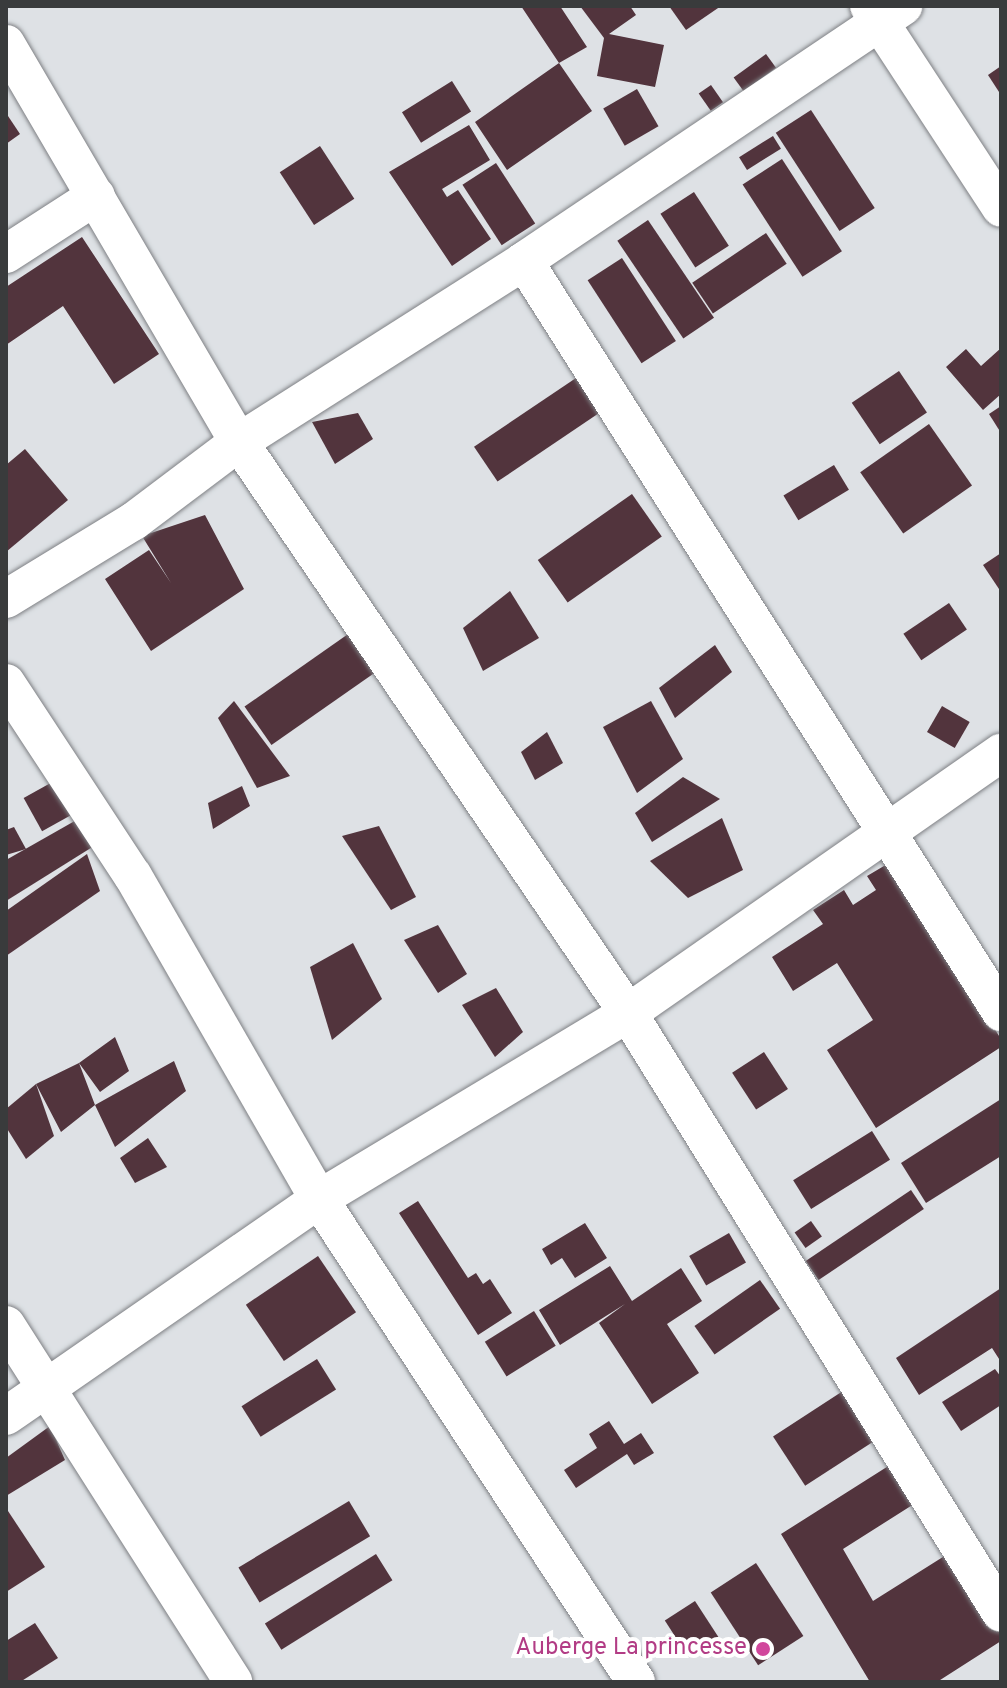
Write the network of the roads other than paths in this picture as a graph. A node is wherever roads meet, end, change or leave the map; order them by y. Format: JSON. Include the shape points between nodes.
{"nodes":[{"id":1,"x":884,"y":11,"type":"edge"},
{"id":2,"x":6,"y":44,"type":"edge"},
{"id":3,"x":96,"y":196,"type":"junction"},
{"id":4,"x":1001,"y":208,"type":"edge"},
{"id":5,"x":6,"y":254,"type":"edge"},
{"id":6,"x":524,"y":261,"type":"junction"},
{"id":7,"x":239,"y":442,"type":"junction"},
{"id":8,"x":6,"y":599,"type":"edge"},
{"id":9,"x":6,"y":683,"type":"edge"},
{"id":10,"x":1001,"y":753,"type":"edge"},
{"id":11,"x":886,"y":831,"type":"junction"},
{"id":12,"x":1001,"y":1012,"type":"edge"},
{"id":13,"x":628,"y":1013,"type":"junction"},
{"id":14,"x":319,"y":1199,"type":"junction"},
{"id":15,"x":6,"y":1325,"type":"edge"},
{"id":16,"x":47,"y":1389,"type":"junction"},
{"id":17,"x":6,"y":1416,"type":"edge"},
{"id":18,"x":1001,"y":1613,"type":"edge"},
{"id":19,"x":233,"y":1682,"type":"edge"},
{"id":20,"x":636,"y":1682,"type":"edge"}],
"edges":[{"from":1,"to":4,"type":"street"},
{"from":1,"to":6,"type":"street"},
{"from":2,"to":3,"type":"street"},
{"from":3,"to":5,"type":"street"},
{"from":3,"to":7,"type":"street"},
{"from":6,"to":7,"type":"street"},
{"from":6,"to":11,"type":"street"},
{"from":7,"to":8,"type":"street","via":[[134,521]]},
{"from":7,"to":13,"type":"street"},
{"from":9,"to":14,"type":"street","via":[[133,876]]},
{"from":10,"to":11,"type":"street"},
{"from":11,"to":12,"type":"street"},
{"from":11,"to":13,"type":"street"},
{"from":13,"to":14,"type":"street"},
{"from":13,"to":18,"type":"street"},
{"from":14,"to":16,"type":"street"},
{"from":14,"to":20,"type":"street"},
{"from":15,"to":16,"type":"street"},
{"from":16,"to":17,"type":"street"},
{"from":16,"to":19,"type":"street"}]}
